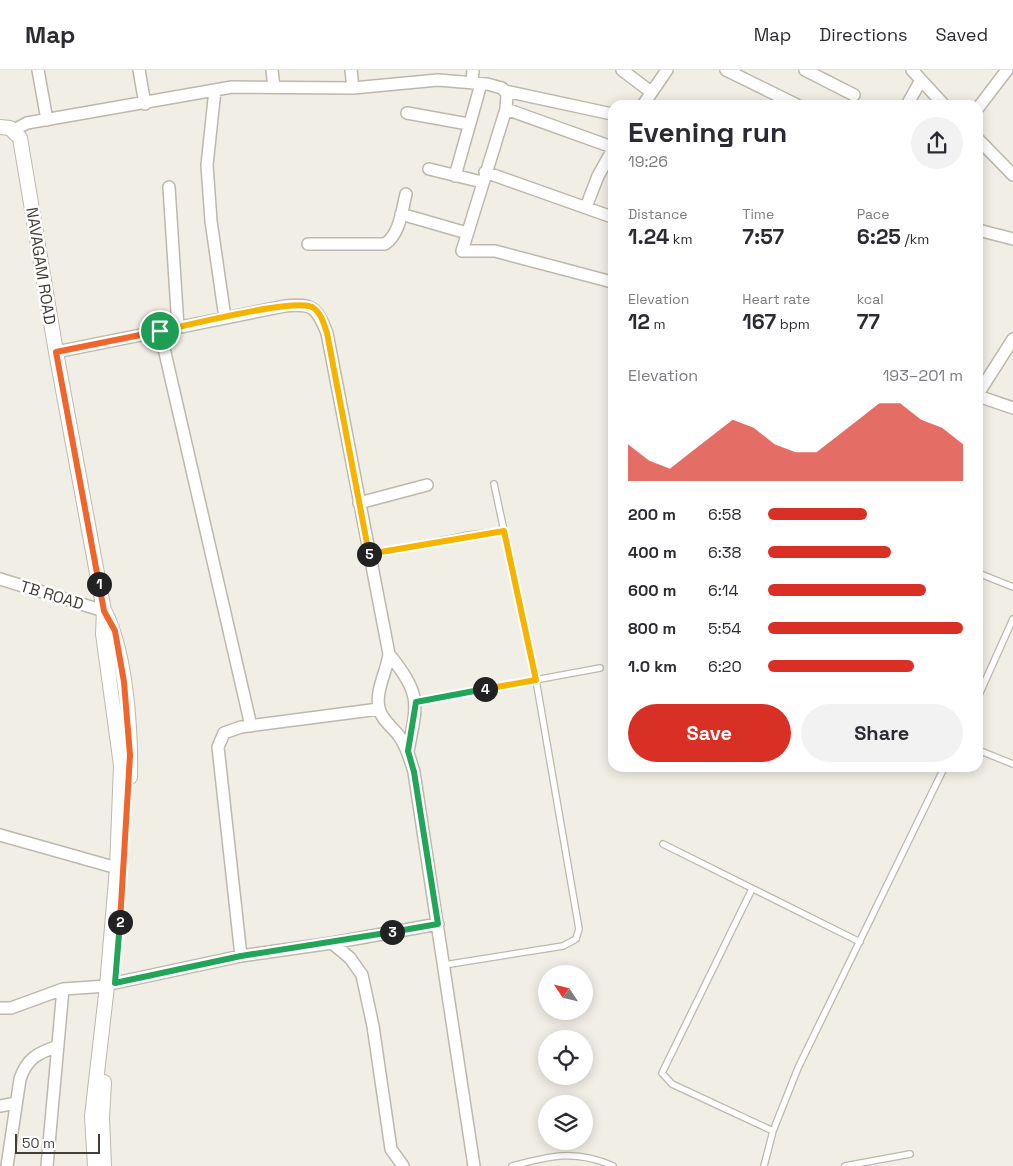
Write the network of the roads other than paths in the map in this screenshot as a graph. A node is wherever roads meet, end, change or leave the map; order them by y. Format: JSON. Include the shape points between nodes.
{"nodes":[{"id":1,"x":38,"y":70,"type":"edge"},
{"id":2,"x":139,"y":70,"type":"edge"},
{"id":3,"x":272,"y":70,"type":"edge"},
{"id":4,"x":351,"y":70,"type":"edge"},
{"id":5,"x":473,"y":70,"type":"edge"},
{"id":6,"x":622,"y":70,"type":"edge"},
{"id":7,"x":668,"y":70,"type":"edge"},
{"id":8,"x":726,"y":70,"type":"edge"},
{"id":9,"x":805,"y":70,"type":"edge"},
{"id":10,"x":912,"y":70,"type":"edge"},
{"id":11,"x":1007,"y":70,"type":"edge"},
{"id":12,"x":437,"y":75,"type":"edge"},
{"id":13,"x":921,"y":80,"type":"junction"},
{"id":14,"x":476,"y":83,"type":"junction"},
{"id":15,"x":274,"y":87,"type":"junction"},
{"id":16,"x":353,"y":88,"type":"junction"},
{"id":17,"x":215,"y":90,"type":"junction"},
{"id":18,"x":505,"y":91,"type":"junction"},
{"id":19,"x":651,"y":92,"type":"junction"},
{"id":20,"x":854,"y":95,"type":"dead end"},
{"id":21,"x":647,"y":100,"type":"edge"},
{"id":22,"x":787,"y":100,"type":"edge"},
{"id":23,"x":911,"y":100,"type":"edge"},
{"id":24,"x":939,"y":100,"type":"edge"},
{"id":25,"x":983,"y":101,"type":"edge"},
{"id":26,"x":145,"y":104,"type":"junction"},
{"id":27,"x":506,"y":109,"type":"junction"},
{"id":28,"x":407,"y":113,"type":"dead end"},
{"id":29,"x":608,"y":113,"type":"edge"},
{"id":30,"x":47,"y":120,"type":"junction"},
{"id":31,"x":468,"y":124,"type":"junction"},
{"id":32,"x":7,"y":129,"type":"edge"},
{"id":33,"x":983,"y":144,"type":"edge"},
{"id":34,"x":608,"y":147,"type":"edge"},
{"id":35,"x":608,"y":157,"type":"edge"},
{"id":36,"x":429,"y":169,"type":"dead end"},
{"id":37,"x":1013,"y":175,"type":"edge"},
{"id":38,"x":455,"y":176,"type":"junction"},
{"id":39,"x":483,"y":177,"type":"junction"},
{"id":40,"x":169,"y":187,"type":"dead end"},
{"id":41,"x":406,"y":194,"type":"dead end"},
{"id":42,"x":586,"y":207,"type":"junction"},
{"id":43,"x":401,"y":214,"type":"junction"},
{"id":44,"x":608,"y":215,"type":"edge"},
{"id":45,"x":983,"y":231,"type":"edge"},
{"id":46,"x":467,"y":233,"type":"junction"},
{"id":47,"x":1013,"y":239,"type":"edge"},
{"id":48,"x":308,"y":244,"type":"dead end"},
{"id":49,"x":608,"y":281,"type":"edge"},
{"id":50,"x":225,"y":318,"type":"junction"},
{"id":51,"x":178,"y":327,"type":"junction"},
{"id":52,"x":160,"y":331,"type":"junction"},
{"id":53,"x":1013,"y":339,"type":"edge"},
{"id":54,"x":56,"y":352,"type":"junction"},
{"id":55,"x":983,"y":387,"type":"edge"},
{"id":56,"x":983,"y":397,"type":"edge"},
{"id":57,"x":1013,"y":408,"type":"edge"},
{"id":58,"x":427,"y":484,"type":"dead end"},
{"id":59,"x":494,"y":484,"type":"dead end"},
{"id":60,"x":359,"y":503,"type":"junction"},
{"id":61,"x":504,"y":531,"type":"junction"},
{"id":62,"x":369,"y":555,"type":"junction"},
{"id":63,"x":983,"y":575,"type":"edge"},
{"id":64,"x":0,"y":579,"type":"edge"},
{"id":65,"x":1013,"y":587,"type":"edge"},
{"id":66,"x":104,"y":611,"type":"junction"},
{"id":67,"x":1013,"y":619,"type":"edge"},
{"id":68,"x":388,"y":654,"type":"junction"},
{"id":69,"x":600,"y":668,"type":"dead end"},
{"id":70,"x":536,"y":680,"type":"junction"},
{"id":71,"x":983,"y":686,"type":"edge"},
{"id":72,"x":416,"y":702,"type":"junction"},
{"id":73,"x":379,"y":709,"type":"junction"},
{"id":74,"x":251,"y":726,"type":"junction"},
{"id":75,"x":408,"y":751,"type":"junction"},
{"id":76,"x":983,"y":752,"type":"edge"},
{"id":77,"x":1013,"y":764,"type":"edge"},
{"id":78,"x":942,"y":772,"type":"edge"},
{"id":79,"x":0,"y":835,"type":"edge"},
{"id":80,"x":663,"y":844,"type":"dead end"},
{"id":81,"x":117,"y":868,"type":"junction"},
{"id":82,"x":752,"y":889,"type":"junction"},
{"id":83,"x":438,"y":924,"type":"junction"},
{"id":84,"x":860,"y":942,"type":"junction"},
{"id":85,"x":332,"y":943,"type":"junction"},
{"id":86,"x":241,"y":956,"type":"junction"},
{"id":87,"x":444,"y":965,"type":"junction"},
{"id":88,"x":111,"y":984,"type":"junction"},
{"id":89,"x":63,"y":989,"type":"junction"},
{"id":90,"x":0,"y":1008,"type":"edge"},
{"id":91,"x":58,"y":1046,"type":"junction"},
{"id":92,"x":16,"y":1103,"type":"junction"},
{"id":93,"x":0,"y":1106,"type":"edge"},
{"id":94,"x":773,"y":1131,"type":"junction"},
{"id":95,"x":910,"y":1154,"type":"dead end"},
{"id":96,"x":7,"y":1166,"type":"edge"},
{"id":97,"x":47,"y":1166,"type":"edge"},
{"id":98,"x":95,"y":1166,"type":"edge"},
{"id":99,"x":104,"y":1166,"type":"edge"},
{"id":100,"x":403,"y":1166,"type":"edge"},
{"id":101,"x":474,"y":1166,"type":"edge"},
{"id":102,"x":512,"y":1166,"type":"edge"},
{"id":103,"x":613,"y":1166,"type":"edge"},
{"id":104,"x":764,"y":1166,"type":"edge"},
{"id":105,"x":845,"y":1166,"type":"edge"}],
"edges":[{"from":1,"to":30,"type":"street"},
{"from":2,"to":26,"type":"street"},
{"from":3,"to":15,"type":"street"},
{"from":4,"to":16,"type":"street"},
{"from":5,"to":14,"type":"street"},
{"from":6,"to":19,"type":"street"},
{"from":7,"to":19,"type":"street"},
{"from":8,"to":22,"type":"street"},
{"from":9,"to":20,"type":"street"},
{"from":10,"to":13,"type":"street"},
{"from":11,"to":25,"type":"street"},
{"from":12,"to":14,"type":"street"},
{"from":12,"to":16,"type":"street"},
{"from":13,"to":23,"type":"street"},
{"from":13,"to":24,"type":"street"},
{"from":14,"to":18,"type":"street","via":[[497,86]]},
{"from":14,"to":31,"type":"street"},
{"from":15,"to":16,"type":"street"},
{"from":15,"to":17,"type":"street"},
{"from":17,"to":26,"type":"street"},
{"from":17,"to":50,"type":"street","via":[[207,165],[211,222]]},
{"from":18,"to":27,"type":"street","via":[[508,94]]},
{"from":18,"to":29,"type":"street"},
{"from":19,"to":21,"type":"street"},
{"from":26,"to":30,"type":"street"},
{"from":27,"to":34,"type":"street"},
{"from":27,"to":39,"type":"street"},
{"from":28,"to":31,"type":"street"},
{"from":30,"to":32,"type":"street"},
{"from":31,"to":38,"type":"street"},
{"from":32,"to":54,"type":"street","name":"NAVAGAM ROAD","via":[[20,138]]},
{"from":33,"to":37,"type":"street"},
{"from":35,"to":42,"type":"street"},
{"from":36,"to":38,"type":"street"},
{"from":38,"to":39,"type":"street"},
{"from":39,"to":42,"type":"street"},
{"from":39,"to":46,"type":"street"},
{"from":40,"to":51,"type":"street"},
{"from":41,"to":43,"type":"street"},
{"from":42,"to":44,"type":"street"},
{"from":43,"to":46,"type":"street"},
{"from":43,"to":48,"type":"street","via":[[397,229],[385,244]]},
{"from":45,"to":47,"type":"street"},
{"from":46,"to":49,"type":"street","via":[[462,251],[495,251]]},
{"from":50,"to":51,"type":"street"},
{"from":50,"to":60,"type":"street","via":[[298,304],[316,310],[327,333]]},
{"from":51,"to":52,"type":"street"},
{"from":52,"to":54,"type":"street"},
{"from":52,"to":74,"type":"street"},
{"from":53,"to":55,"type":"street"},
{"from":54,"to":66,"type":"street","name":"NAVAGAM ROAD"},
{"from":56,"to":57,"type":"street"},
{"from":58,"to":60,"type":"street"},
{"from":59,"to":61,"type":"lane"},
{"from":60,"to":62,"type":"street"},
{"from":61,"to":62,"type":"lane"},
{"from":61,"to":70,"type":"lane"},
{"from":62,"to":68,"type":"street"},
{"from":63,"to":65,"type":"lane"},
{"from":64,"to":66,"type":"street","name":"TB ROAD"},
{"from":66,"to":81,"type":"street","name":"NAVAGAM ROAD","via":[[103,634],[121,765]]},
{"from":66,"to":88,"type":"street","name":"NAVAGAM ROAD","via":[[115,631],[124,682],[130,755],[127,837]]},
{"from":67,"to":71,"type":"lane"},
{"from":68,"to":72,"type":"street","via":[[408,678]]},
{"from":68,"to":73,"type":"street"},
{"from":69,"to":70,"type":"lane"},
{"from":70,"to":72,"type":"lane"},
{"from":70,"to":87,"type":"lane","via":[[578,918],[576,939],[563,946]]},
{"from":72,"to":75,"type":"street"},
{"from":73,"to":74,"type":"street"},
{"from":73,"to":75,"type":"street"},
{"from":74,"to":86,"type":"street","via":[[224,733],[218,747]]},
{"from":75,"to":83,"type":"street"},
{"from":76,"to":77,"type":"lane"},
{"from":78,"to":84,"type":"lane"},
{"from":79,"to":81,"type":"street"},
{"from":80,"to":82,"type":"lane"},
{"from":81,"to":88,"type":"street","name":"NAVAGAM ROAD"},
{"from":82,"to":84,"type":"lane"},
{"from":82,"to":94,"type":"lane","via":[[662,1073],[672,1084]]},
{"from":83,"to":85,"type":"street"},
{"from":83,"to":87,"type":"street"},
{"from":84,"to":94,"type":"lane","via":[[798,1068]]},
{"from":85,"to":86,"type":"street"},
{"from":85,"to":100,"type":"street","via":[[350,958],[362,975],[391,1149]]},
{"from":86,"to":88,"type":"street"},
{"from":87,"to":101,"type":"street"},
{"from":88,"to":89,"type":"street"},
{"from":88,"to":98,"type":"street","name":"NAVAGAM ROAD","via":[[92,1116]]},
{"from":88,"to":99,"type":"street","name":"NAVAGAM ROAD","via":[[102,1118]]},
{"from":89,"to":90,"type":"street","via":[[11,1008]]},
{"from":89,"to":91,"type":"street"},
{"from":91,"to":92,"type":"street","via":[[38,1053],[24,1067]]},
{"from":91,"to":97,"type":"street"},
{"from":92,"to":93,"type":"street"},
{"from":92,"to":96,"type":"street"},
{"from":94,"to":104,"type":"lane"},
{"from":95,"to":105,"type":"lane"},
{"from":102,"to":103,"type":"lane","via":[[563,1155],[584,1155]]}]}
